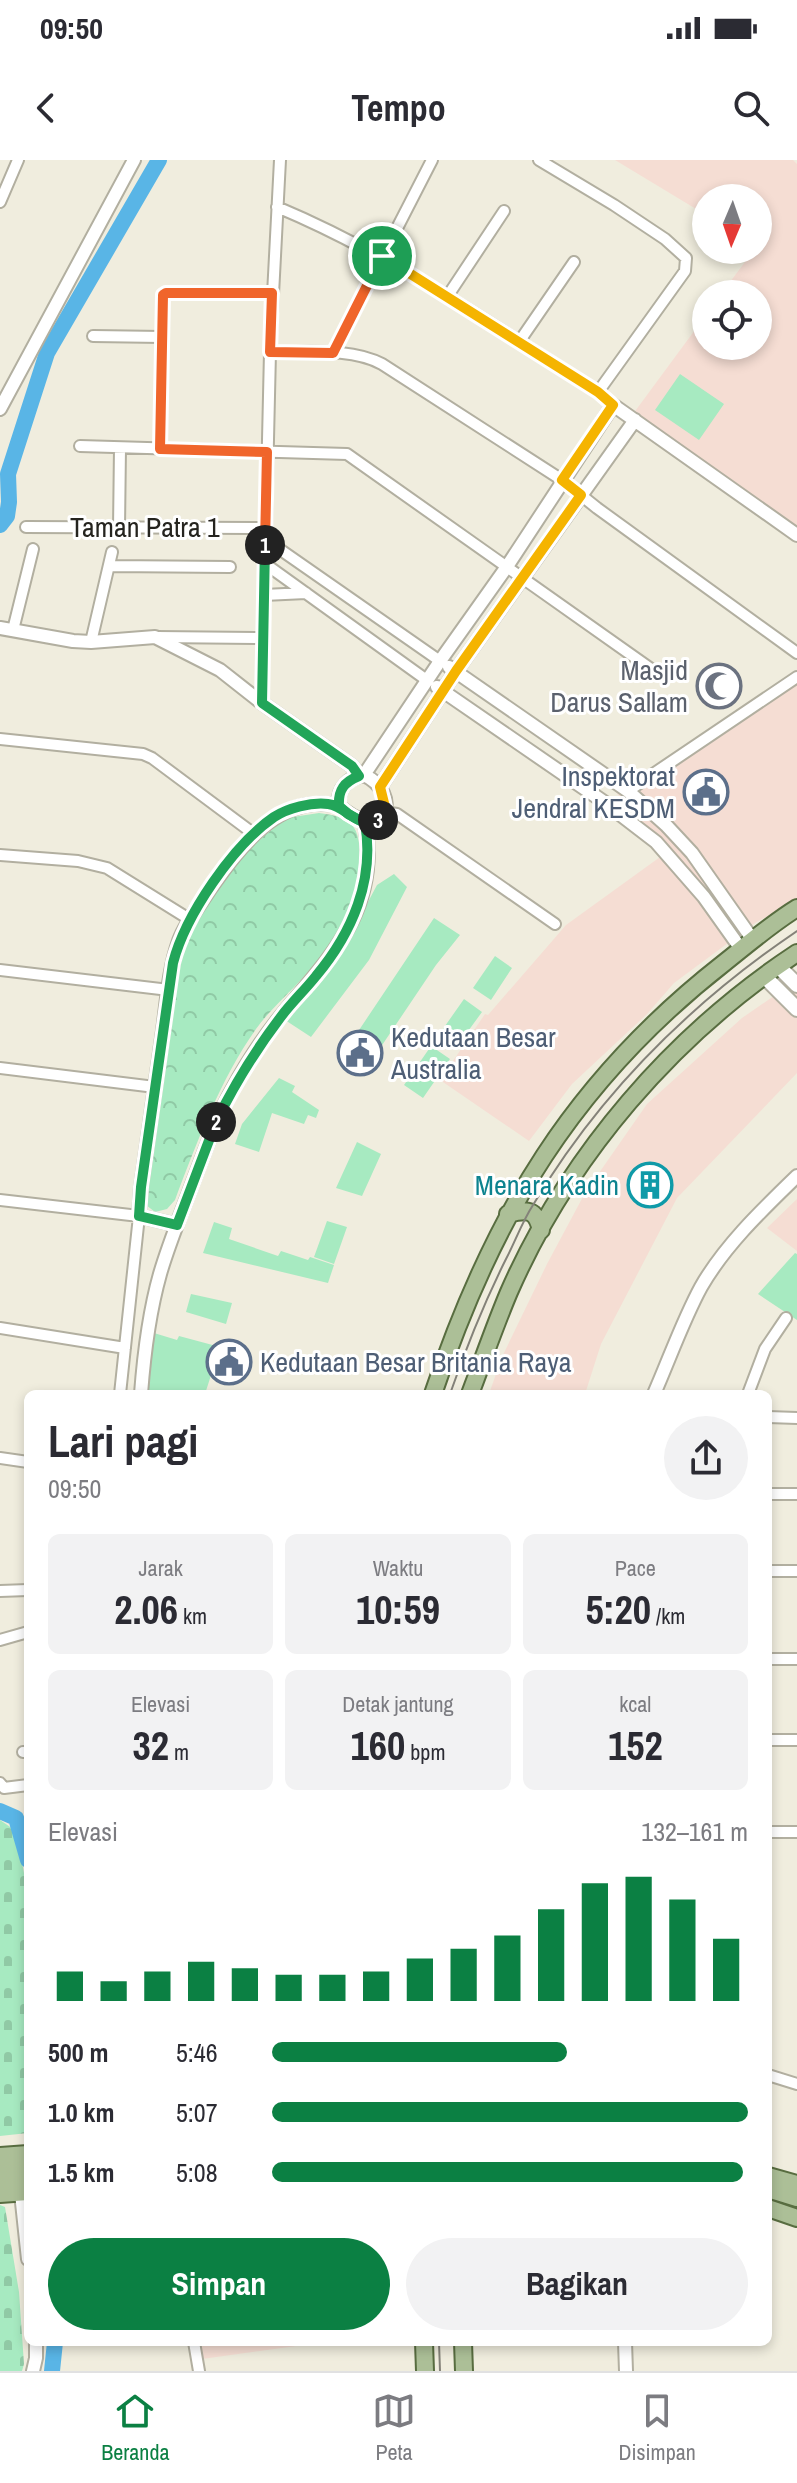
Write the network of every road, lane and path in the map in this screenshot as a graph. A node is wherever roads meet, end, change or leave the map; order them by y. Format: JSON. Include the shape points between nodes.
{"nodes":[{"id":1,"x":18,"y":160,"type":"edge"},
{"id":2,"x":134,"y":160,"type":"edge"},
{"id":3,"x":280,"y":160,"type":"edge"},
{"id":4,"x":432,"y":160,"type":"edge"},
{"id":5,"x":539,"y":160,"type":"edge"},
{"id":6,"x":0,"y":202,"type":"edge"},
{"id":7,"x":277,"y":207,"type":"junction"},
{"id":8,"x":504,"y":211,"type":"dead end"},
{"id":9,"x":382,"y":256,"type":"junction"},
{"id":10,"x":574,"y":262,"type":"dead end"},
{"id":11,"x":272,"y":293,"type":"junction"},
{"id":12,"x":447,"y":297,"type":"junction"},
{"id":13,"x":93,"y":336,"type":"dead end"},
{"id":14,"x":162,"y":337,"type":"junction"},
{"id":15,"x":519,"y":342,"type":"junction"},
{"id":16,"x":270,"y":352,"type":"junction"},
{"id":17,"x":333,"y":353,"type":"junction"},
{"id":18,"x":598,"y":392,"type":"junction"},
{"id":19,"x":613,"y":405,"type":"junction"},
{"id":20,"x":0,"y":409,"type":"edge"},
{"id":21,"x":635,"y":420,"type":"junction"},
{"id":22,"x":80,"y":446,"type":"dead end"},
{"id":23,"x":120,"y":448,"type":"junction"},
{"id":24,"x":160,"y":449,"type":"junction"},
{"id":25,"x":267,"y":452,"type":"junction"},
{"id":26,"x":562,"y":480,"type":"junction"},
{"id":27,"x":581,"y":495,"type":"junction"},
{"id":28,"x":26,"y":527,"type":"dead end"},
{"id":29,"x":119,"y":528,"type":"junction"},
{"id":30,"x":265,"y":533,"type":"junction"},
{"id":31,"x":797,"y":535,"type":"edge"},
{"id":32,"x":33,"y":549,"type":"dead end"},
{"id":33,"x":112,"y":552,"type":"dead end"},
{"id":34,"x":264,"y":563,"type":"junction"},
{"id":35,"x":109,"y":566,"type":"junction"},
{"id":36,"x":230,"y":567,"type":"dead end"},
{"id":37,"x":506,"y":568,"type":"junction"},
{"id":38,"x":520,"y":578,"type":"junction"},
{"id":39,"x":306,"y":593,"type":"junction"},
{"id":40,"x":264,"y":595,"type":"junction"},
{"id":41,"x":6,"y":629,"type":"edge"},
{"id":42,"x":155,"y":637,"type":"junction"},
{"id":43,"x":263,"y":638,"type":"junction"},
{"id":44,"x":91,"y":642,"type":"junction"},
{"id":45,"x":797,"y":653,"type":"edge"},
{"id":46,"x":440,"y":661,"type":"junction"},
{"id":47,"x":456,"y":671,"type":"junction"},
{"id":48,"x":654,"y":671,"type":"dead end"},
{"id":49,"x":797,"y":677,"type":"edge"},
{"id":50,"x":428,"y":681,"type":"junction"},
{"id":51,"x":443,"y":691,"type":"junction"},
{"id":52,"x":262,"y":703,"type":"junction"},
{"id":53,"x":0,"y":739,"type":"edge"},
{"id":54,"x":361,"y":775,"type":"junction"},
{"id":55,"x":380,"y":787,"type":"junction"},
{"id":56,"x":628,"y":791,"type":"junction"},
{"id":57,"x":339,"y":806,"type":"junction"},
{"id":58,"x":384,"y":812,"type":"junction"},
{"id":59,"x":365,"y":823,"type":"junction"},
{"id":60,"x":254,"y":834,"type":"junction"},
{"id":61,"x":0,"y":855,"type":"edge"},
{"id":62,"x":797,"y":908,"type":"edge"},
{"id":63,"x":189,"y":919,"type":"junction"},
{"id":64,"x":555,"y":924,"type":"dead end"},
{"id":65,"x":747,"y":945,"type":"junction"},
{"id":66,"x":797,"y":953,"type":"edge"},
{"id":67,"x":778,"y":966,"type":"junction"},
{"id":68,"x":0,"y":970,"type":"edge"},
{"id":69,"x":764,"y":976,"type":"junction"},
{"id":70,"x":796,"y":984,"type":"edge"},
{"id":71,"x":169,"y":990,"type":"junction"},
{"id":72,"x":782,"y":994,"type":"junction"},
{"id":73,"x":797,"y":1009,"type":"edge"},
{"id":74,"x":0,"y":1068,"type":"edge"},
{"id":75,"x":155,"y":1087,"type":"junction"},
{"id":76,"x":797,"y":1176,"type":"edge"},
{"id":77,"x":0,"y":1200,"type":"edge"},
{"id":78,"x":508,"y":1214,"type":"junction"},
{"id":79,"x":139,"y":1216,"type":"junction"},
{"id":80,"x":177,"y":1225,"type":"junction"},
{"id":81,"x":541,"y":1230,"type":"junction"},
{"id":82,"x":786,"y":1318,"type":"dead end"},
{"id":83,"x":0,"y":1328,"type":"edge"},
{"id":84,"x":125,"y":1348,"type":"junction"},
{"id":85,"x":120,"y":1390,"type":"edge"},
{"id":86,"x":142,"y":1390,"type":"edge"},
{"id":87,"x":434,"y":1390,"type":"edge"},
{"id":88,"x":472,"y":1390,"type":"edge"},
{"id":89,"x":656,"y":1390,"type":"edge"},
{"id":90,"x":750,"y":1390,"type":"edge"},
{"id":91,"x":772,"y":1417,"type":"edge"},
{"id":92,"x":797,"y":1418,"type":"edge"},
{"id":93,"x":0,"y":1458,"type":"edge"},
{"id":94,"x":24,"y":1461,"type":"edge"},
{"id":95,"x":772,"y":1494,"type":"edge"},
{"id":96,"x":797,"y":1494,"type":"edge"},
{"id":97,"x":772,"y":1571,"type":"edge"},
{"id":98,"x":797,"y":1571,"type":"edge"},
{"id":99,"x":24,"y":1590,"type":"edge"},
{"id":100,"x":0,"y":1591,"type":"edge"},
{"id":101,"x":24,"y":1633,"type":"edge"},
{"id":102,"x":0,"y":1640,"type":"edge"},
{"id":103,"x":772,"y":1659,"type":"edge"},
{"id":104,"x":797,"y":1659,"type":"edge"},
{"id":105,"x":772,"y":1740,"type":"edge"},
{"id":106,"x":797,"y":1740,"type":"edge"},
{"id":107,"x":0,"y":1783,"type":"edge"},
{"id":108,"x":24,"y":1786,"type":"edge"},
{"id":109,"x":772,"y":1832,"type":"edge"},
{"id":110,"x":797,"y":1832,"type":"edge"},
{"id":111,"x":772,"y":2076,"type":"edge"},
{"id":112,"x":797,"y":2084,"type":"edge"},
{"id":113,"x":24,"y":2154,"type":"edge"},
{"id":114,"x":0,"y":2156,"type":"edge"},
{"id":115,"x":24,"y":2167,"type":"edge"},
{"id":116,"x":0,"y":2169,"type":"edge"},
{"id":117,"x":772,"y":2177,"type":"edge"},
{"id":118,"x":0,"y":2181,"type":"edge"},
{"id":119,"x":797,"y":2184,"type":"edge"},
{"id":120,"x":24,"y":2187,"type":"edge"},
{"id":121,"x":24,"y":2188,"type":"edge"},
{"id":122,"x":772,"y":2190,"type":"edge"},
{"id":123,"x":0,"y":2194,"type":"edge"},
{"id":124,"x":797,"y":2198,"type":"edge"},
{"id":125,"x":772,"y":2209,"type":"edge"},
{"id":126,"x":772,"y":2218,"type":"edge"},
{"id":127,"x":797,"y":2218,"type":"edge"},
{"id":128,"x":797,"y":2225,"type":"edge"},
{"id":129,"x":36,"y":2346,"type":"edge"},
{"id":130,"x":195,"y":2346,"type":"edge"},
{"id":131,"x":424,"y":2346,"type":"edge"},
{"id":132,"x":463,"y":2346,"type":"edge"},
{"id":133,"x":625,"y":2346,"type":"edge"},
{"id":134,"x":33,"y":2371,"type":"edge"},
{"id":135,"x":199,"y":2371,"type":"edge"},
{"id":136,"x":425,"y":2371,"type":"edge"},
{"id":137,"x":464,"y":2371,"type":"edge"},
{"id":138,"x":626,"y":2371,"type":"edge"}],
"edges":[{"from":1,"to":6,"type":"street"},
{"from":2,"to":20,"type":"street"},
{"from":3,"to":7,"type":"street"},
{"from":4,"to":9,"type":"street"},
{"from":5,"to":18,"type":"street","via":[[665,239],[687,262]]},
{"from":7,"to":9,"type":"street"},
{"from":7,"to":11,"type":"street"},
{"from":8,"to":12,"type":"street"},
{"from":9,"to":12,"type":"street"},
{"from":9,"to":17,"type":"street"},
{"from":10,"to":15,"type":"street"},
{"from":11,"to":14,"type":"street","via":[[164,293]]},
{"from":11,"to":16,"type":"street"},
{"from":12,"to":15,"type":"street"},
{"from":13,"to":14,"type":"street"},
{"from":14,"to":24,"type":"street"},
{"from":15,"to":18,"type":"street"},
{"from":16,"to":17,"type":"street"},
{"from":16,"to":25,"type":"street"},
{"from":17,"to":26,"type":"street","via":[[382,364]]},
{"from":18,"to":19,"type":"street"},
{"from":19,"to":21,"type":"street"},
{"from":19,"to":26,"type":"street"},
{"from":21,"to":27,"type":"street"},
{"from":21,"to":31,"type":"street"},
{"from":22,"to":23,"type":"street"},
{"from":23,"to":24,"type":"street"},
{"from":23,"to":29,"type":"street"},
{"from":24,"to":25,"type":"street"},
{"from":25,"to":30,"type":"street"},
{"from":25,"to":37,"type":"street","via":[[347,454]]},
{"from":26,"to":27,"type":"street"},
{"from":26,"to":37,"type":"street"},
{"from":27,"to":38,"type":"street"},
{"from":27,"to":45,"type":"street"},
{"from":28,"to":29,"type":"street","name":"Taman Patra 1"},
{"from":29,"to":30,"type":"street","name":"Taman Patra 1"},
{"from":30,"to":34,"type":"street"},
{"from":30,"to":46,"type":"street"},
{"from":32,"to":41,"type":"street"},
{"from":33,"to":35,"type":"street"},
{"from":34,"to":39,"type":"street"},
{"from":34,"to":40,"type":"street"},
{"from":35,"to":36,"type":"street"},
{"from":35,"to":44,"type":"street"},
{"from":37,"to":38,"type":"street"},
{"from":37,"to":46,"type":"street"},
{"from":38,"to":47,"type":"street"},
{"from":38,"to":48,"type":"street"},
{"from":39,"to":40,"type":"street"},
{"from":39,"to":50,"type":"street"},
{"from":40,"to":43,"type":"street"},
{"from":41,"to":44,"type":"street"},
{"from":42,"to":43,"type":"street"},
{"from":42,"to":44,"type":"street"},
{"from":42,"to":52,"type":"street","via":[[220,670]]},
{"from":43,"to":52,"type":"street"},
{"from":46,"to":47,"type":"street"},
{"from":46,"to":50,"type":"street"},
{"from":47,"to":51,"type":"street"},
{"from":47,"to":56,"type":"street"},
{"from":49,"to":56,"type":"street"},
{"from":50,"to":51,"type":"street"},
{"from":50,"to":54,"type":"street"},
{"from":51,"to":55,"type":"street"},
{"from":51,"to":65,"type":"street","via":[[656,842]]},
{"from":52,"to":54,"type":"street"},
{"from":53,"to":60,"type":"street","via":[[143,754]]},
{"from":54,"to":55,"type":"street"},
{"from":54,"to":57,"type":"street","via":[[340,790]]},
{"from":55,"to":58,"type":"street"},
{"from":56,"to":65,"type":"street","via":[[692,853]]},
{"from":57,"to":59,"type":"street"},
{"from":57,"to":60,"type":"street","via":[[313,804],[284,812]]},
{"from":58,"to":59,"type":"street"},
{"from":58,"to":64,"type":"street","via":[[397,814]]},
{"from":59,"to":80,"type":"street","via":[[366,872],[348,929],[231,1092]]},
{"from":60,"to":63,"type":"street"},
{"from":61,"to":63,"type":"street","via":[[107,868]]},
{"from":62,"to":65,"type":"main road"},
{"from":63,"to":71,"type":"street"},
{"from":65,"to":78,"type":"main road","via":[[666,1011],[607,1073],[548,1148]]},
{"from":66,"to":67,"type":"main road"},
{"from":67,"to":69,"type":"main road"},
{"from":67,"to":70,"type":"main road"},
{"from":68,"to":71,"type":"street"},
{"from":69,"to":72,"type":"main road"},
{"from":69,"to":81,"type":"main road","via":[[652,1075],[588,1154]]},
{"from":70,"to":72,"type":"main road"},
{"from":71,"to":75,"type":"street"},
{"from":72,"to":73,"type":"main road"},
{"from":74,"to":75,"type":"street"},
{"from":75,"to":79,"type":"street"},
{"from":76,"to":89,"type":"street","via":[[712,1270]]},
{"from":77,"to":79,"type":"street"},
{"from":78,"to":81,"type":"main road","via":[[533,1213]]},
{"from":78,"to":87,"type":"main road","via":[[475,1282]]},
{"from":79,"to":80,"type":"street"},
{"from":79,"to":84,"type":"street"},
{"from":80,"to":86,"type":"street","via":[[152,1309]]},
{"from":81,"to":88,"type":"main road","via":[[510,1290]]},
{"from":82,"to":90,"type":"street","via":[[765,1349]]},
{"from":83,"to":84,"type":"street"},
{"from":84,"to":85,"type":"street"},
{"from":91,"to":92,"type":"street"},
{"from":93,"to":94,"type":"street"},
{"from":95,"to":96,"type":"street"},
{"from":97,"to":98,"type":"street"},
{"from":99,"to":100,"type":"street"},
{"from":101,"to":102,"type":"street"},
{"from":103,"to":104,"type":"street"},
{"from":105,"to":106,"type":"street"},
{"from":107,"to":108,"type":"street","via":[[4,1788]]},
{"from":109,"to":110,"type":"street"},
{"from":111,"to":112,"type":"street"},
{"from":113,"to":114,"type":"main road"},
{"from":115,"to":116,"type":"main road"},
{"from":117,"to":119,"type":"main road"},
{"from":118,"to":120,"type":"main road"},
{"from":121,"to":123,"type":"main road"},
{"from":122,"to":124,"type":"main road"},
{"from":125,"to":127,"type":"main road"},
{"from":126,"to":128,"type":"main road"},
{"from":129,"to":134,"type":"street"},
{"from":130,"to":135,"type":"street"},
{"from":131,"to":136,"type":"main road"},
{"from":132,"to":137,"type":"main road"},
{"from":133,"to":138,"type":"street"}]}
